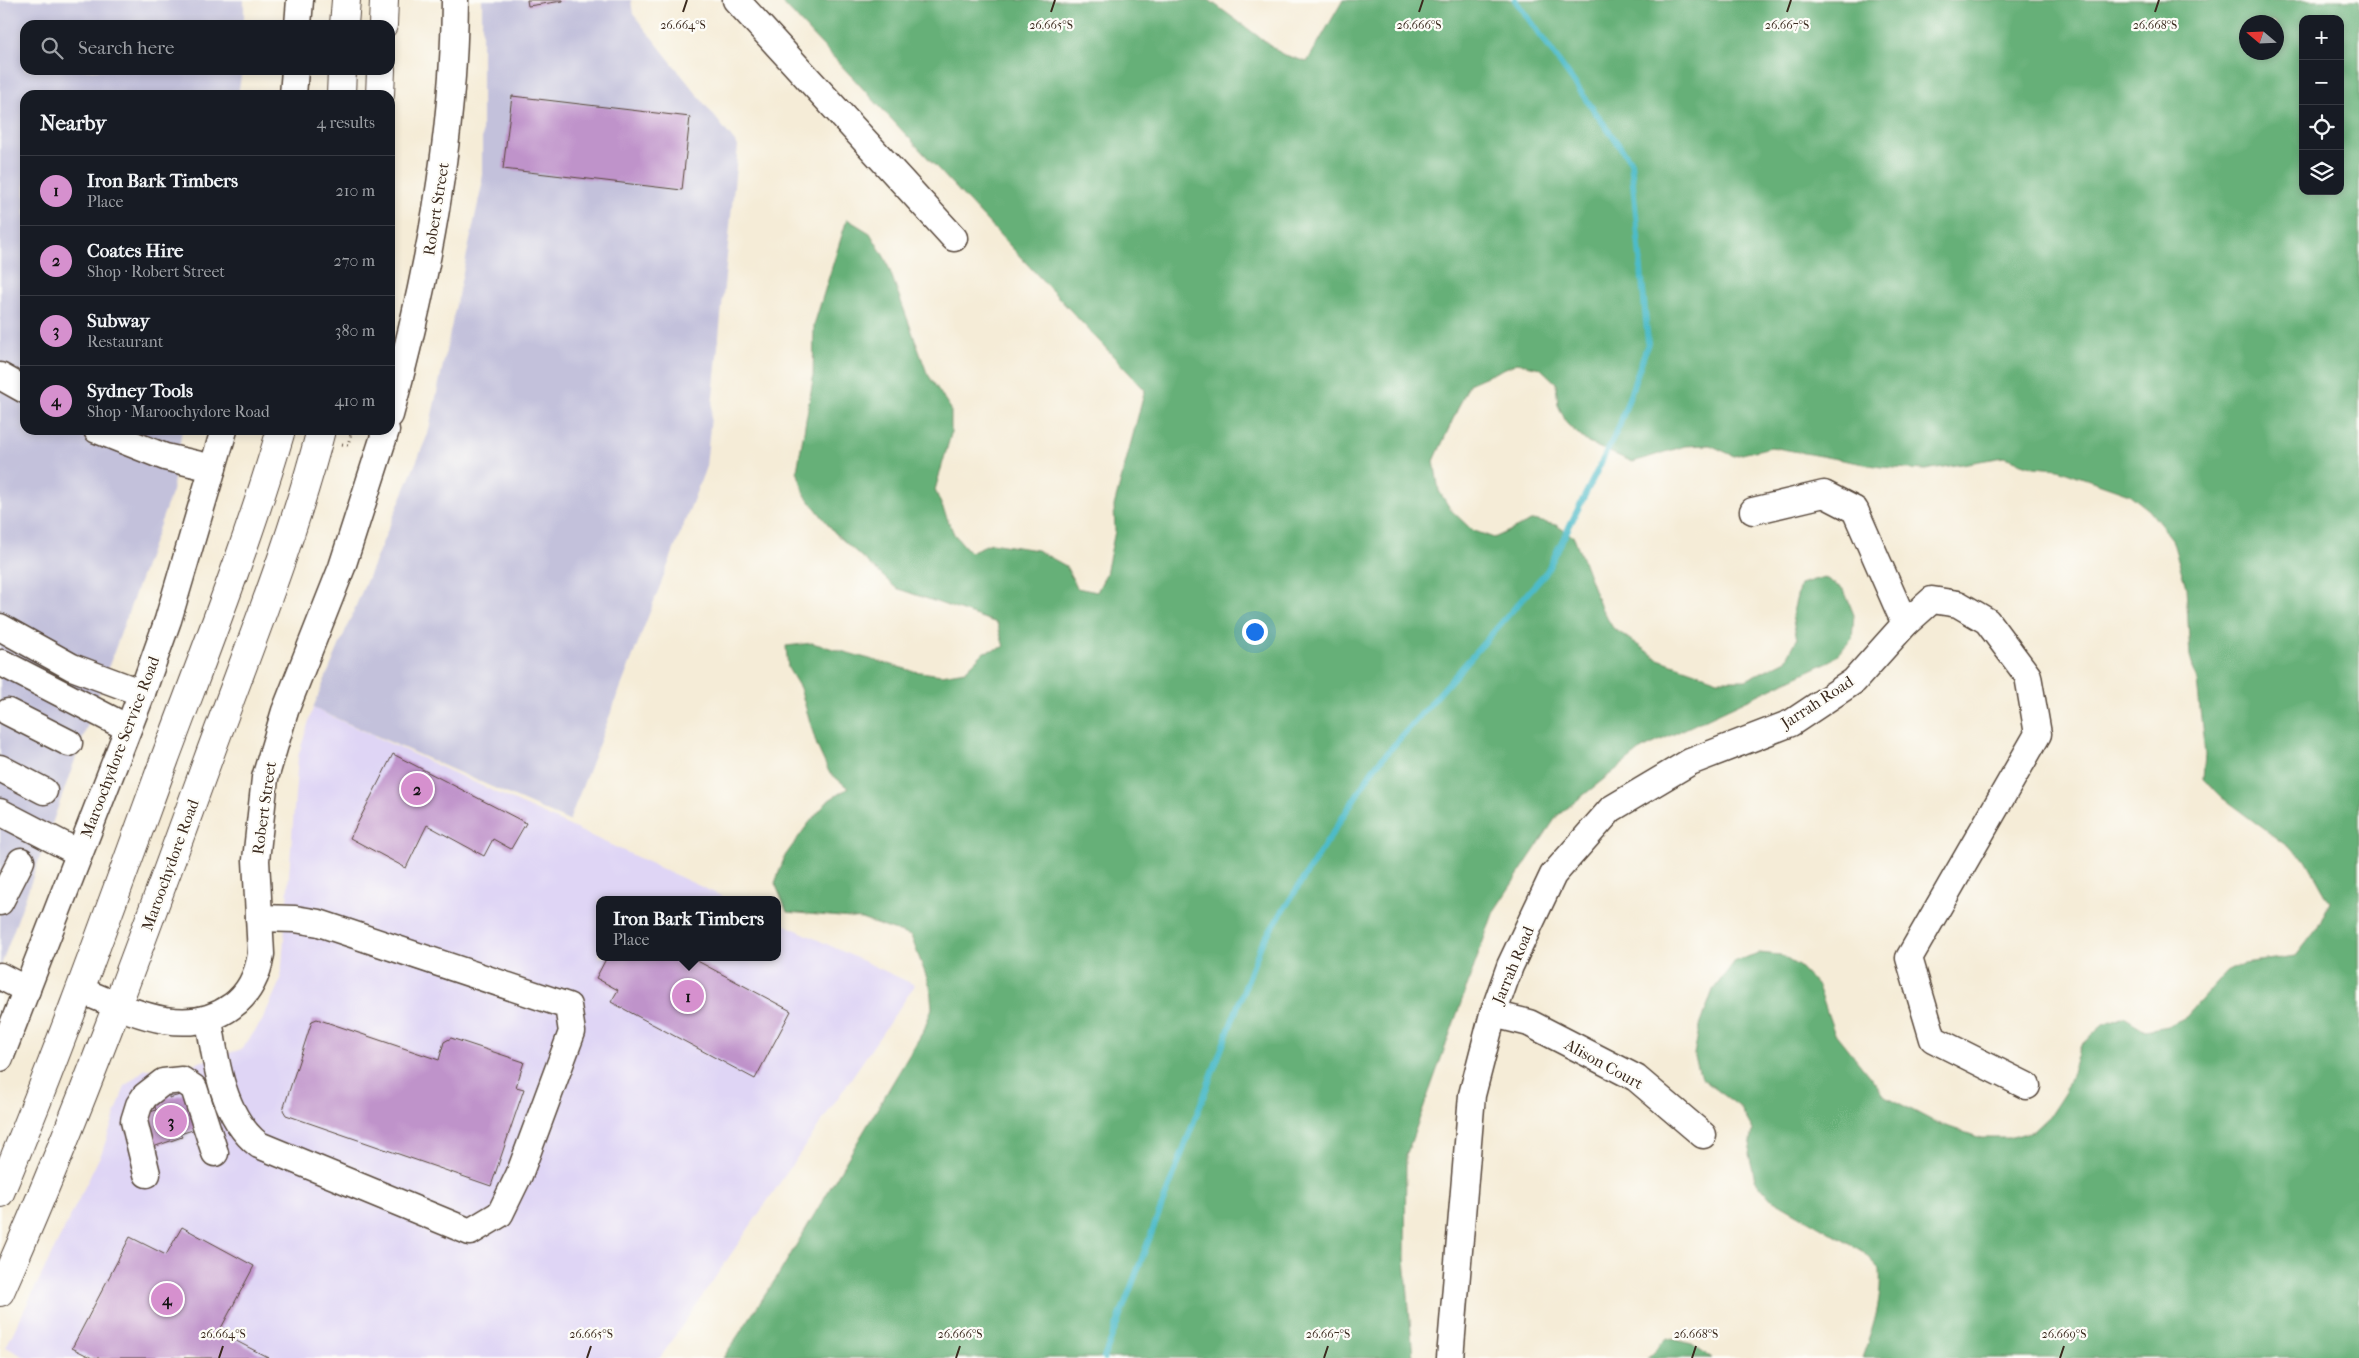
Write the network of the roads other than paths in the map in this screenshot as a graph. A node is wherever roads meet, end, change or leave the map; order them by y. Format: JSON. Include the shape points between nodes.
{"nodes":[{"id":1,"x":300,"y":0,"type":"edge"},
{"id":2,"x":346,"y":0,"type":"edge"},
{"id":3,"x":384,"y":0,"type":"edge"},
{"id":4,"x":455,"y":0,"type":"edge"},
{"id":5,"x":736,"y":0,"type":"edge"},
{"id":6,"x":298,"y":20,"type":"edge"},
{"id":7,"x":344,"y":20,"type":"edge"},
{"id":8,"x":383,"y":20,"type":"edge"},
{"id":9,"x":295,"y":75,"type":"edge"},
{"id":10,"x":342,"y":75,"type":"edge"},
{"id":11,"x":382,"y":75,"type":"edge"},
{"id":12,"x":293,"y":90,"type":"edge"},
{"id":13,"x":340,"y":90,"type":"edge"},
{"id":14,"x":380,"y":90,"type":"edge"},
{"id":15,"x":954,"y":238,"type":"dead end"},
{"id":16,"x":0,"y":376,"type":"edge"},
{"id":17,"x":20,"y":387,"type":"edge"},
{"id":18,"x":395,"y":395,"type":"edge"},
{"id":19,"x":108,"y":435,"type":"edge"},
{"id":20,"x":223,"y":435,"type":"edge"},
{"id":21,"x":280,"y":435,"type":"edge"},
{"id":22,"x":319,"y":435,"type":"edge"},
{"id":23,"x":384,"y":435,"type":"edge"},
{"id":24,"x":213,"y":468,"type":"junction"},
{"id":25,"x":1753,"y":511,"type":"dead end"},
{"id":26,"x":1905,"y":624,"type":"junction"},
{"id":27,"x":0,"y":627,"type":"edge"},
{"id":28,"x":2,"y":663,"type":"dead end"},
{"id":29,"x":27,"y":676,"type":"junction"},
{"id":30,"x":142,"y":694,"type":"junction"},
{"id":31,"x":4,"y":720,"type":"edge"},
{"id":32,"x":128,"y":728,"type":"junction"},
{"id":33,"x":69,"y":743,"type":"dead end"},
{"id":34,"x":0,"y":768,"type":"edge"},
{"id":35,"x":44,"y":791,"type":"dead end"},
{"id":36,"x":0,"y":812,"type":"edge"},
{"id":37,"x":79,"y":853,"type":"junction"},
{"id":38,"x":21,"y":861,"type":"dead end"},
{"id":39,"x":0,"y":902,"type":"edge"},
{"id":40,"x":259,"y":918,"type":"junction"},
{"id":41,"x":0,"y":976,"type":"edge"},
{"id":42,"x":27,"y":990,"type":"junction"},
{"id":43,"x":80,"y":990,"type":"junction"},
{"id":44,"x":118,"y":1005,"type":"junction"},
{"id":45,"x":1493,"y":1014,"type":"junction"},
{"id":46,"x":209,"y":1019,"type":"junction"},
{"id":47,"x":0,"y":1058,"type":"edge"},
{"id":48,"x":2027,"y":1086,"type":"dead end"},
{"id":49,"x":1703,"y":1134,"type":"dead end"},
{"id":50,"x":215,"y":1153,"type":"dead end"},
{"id":51,"x":147,"y":1174,"type":"dead end"},
{"id":52,"x":0,"y":1193,"type":"edge"},
{"id":53,"x":0,"y":1292,"type":"edge"},
{"id":54,"x":1450,"y":1358,"type":"edge"}],
"edges":[{"from":1,"to":6,"type":"street"},
{"from":2,"to":7,"type":"highway"},
{"from":3,"to":8,"type":"highway"},
{"from":4,"to":18,"type":"street","name":"Robert Street","via":[[452,76],[436,213],[423,284]]},
{"from":5,"to":15,"type":"street"},
{"from":9,"to":12,"type":"street"},
{"from":10,"to":13,"type":"highway"},
{"from":11,"to":14,"type":"highway"},
{"from":16,"to":17,"type":"street"},
{"from":19,"to":24,"type":"street","via":[[165,457]]},
{"from":20,"to":24,"type":"street","name":"Maroochydore Service Road"},
{"from":21,"to":43,"type":"highway","via":[[232,582]]},
{"from":22,"to":44,"type":"highway","name":"Maroochydore Road","via":[[278,568]]},
{"from":23,"to":40,"type":"street","name":"Robert Street","via":[[342,567],[285,711],[270,761],[259,820],[256,860]]},
{"from":24,"to":30,"type":"street","name":"Maroochydore Service Road","via":[[168,620]]},
{"from":25,"to":26,"type":"street","via":[[1824,494],[1855,510]]},
{"from":26,"to":45,"type":"street","name":"Jarrah Road","via":[[1854,681],[1791,722],[1690,762],[1611,809],[1553,875],[1510,966]]},
{"from":26,"to":48,"type":"street","name":"Jarrah Road","via":[[1932,600],[1958,604],[1987,621],[2028,676],[2038,734],[1909,958],[1933,1039]]},
{"from":27,"to":30,"type":"street","via":[[72,667]]},
{"from":28,"to":29,"type":"street"},
{"from":29,"to":31,"type":"street"},
{"from":29,"to":32,"type":"street"},
{"from":30,"to":32,"type":"street","name":"Maroochydore Service Road"},
{"from":31,"to":33,"type":"street"},
{"from":32,"to":37,"type":"street","name":"Maroochydore Service Road"},
{"from":34,"to":35,"type":"street"},
{"from":36,"to":37,"type":"street"},
{"from":37,"to":42,"type":"street","name":"Maroochydore Service Road"},
{"from":38,"to":39,"type":"street"},
{"from":40,"to":46,"type":"street","name":"Robert Street","via":[[259,968],[237,1002]]},
{"from":40,"to":46,"type":"street","via":[[319,923],[568,1006],[572,1032],[519,1174],[500,1214],[470,1232],[259,1145],[246,1134],[229,1102],[213,1049]]},
{"from":41,"to":42,"type":"street"},
{"from":42,"to":47,"type":"street","name":"Maroochydore Service Road"},
{"from":43,"to":44,"type":"street","name":"Robert Street"},
{"from":43,"to":52,"type":"highway"},
{"from":44,"to":46,"type":"street","name":"Robert Street","via":[[164,1020],[191,1022]]},
{"from":44,"to":53,"type":"highway","name":"Maroochydore Road","via":[[69,1132]]},
{"from":45,"to":49,"type":"street","name":"Alison Court","via":[[1529,1023],[1636,1078]]},
{"from":45,"to":54,"type":"street","name":"Jarrah Road","via":[[1472,1095]]},
{"from":50,"to":51,"type":"street","via":[[194,1088],[182,1080],[163,1082],[145,1096],[134,1121]]}]}
